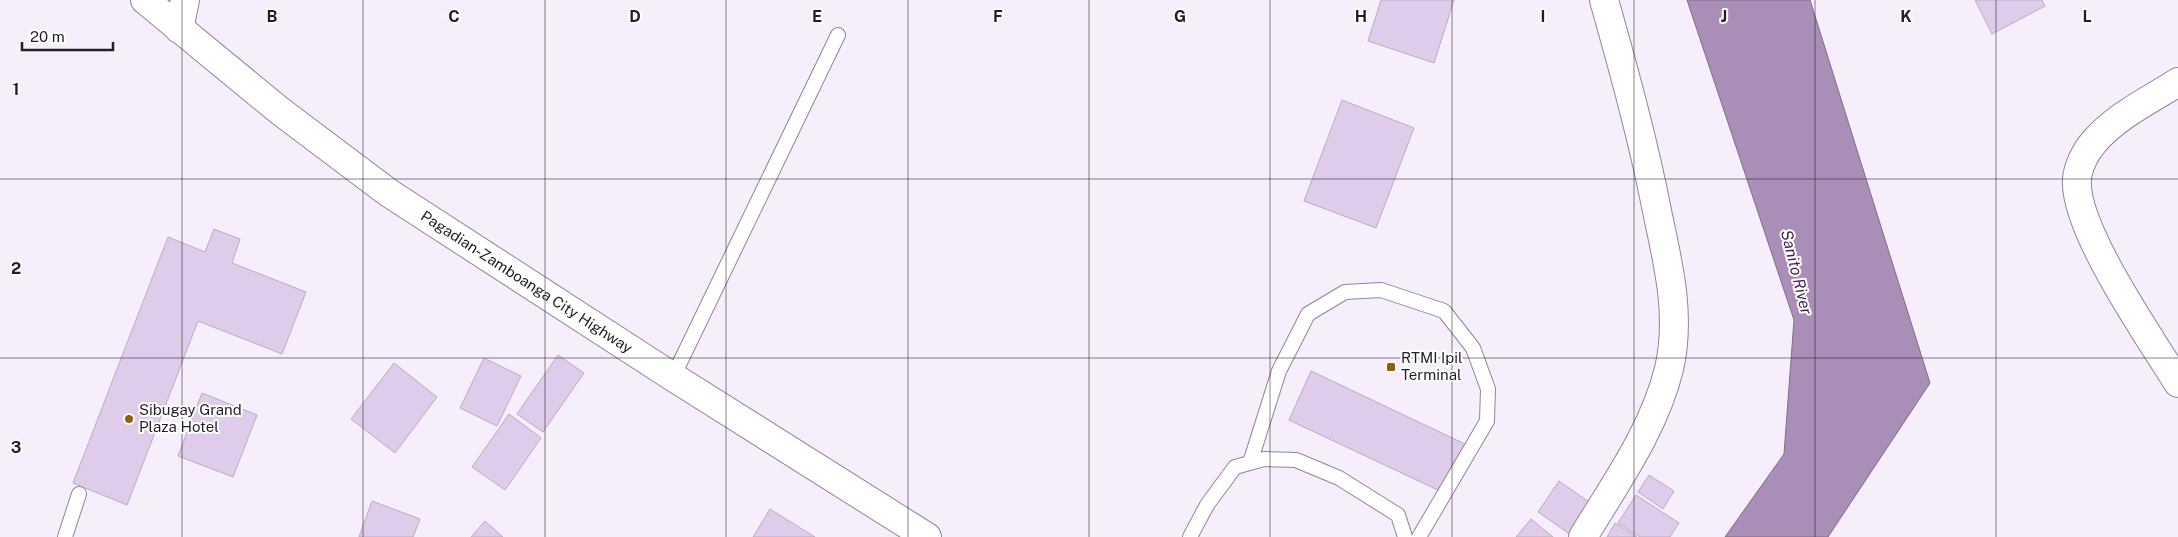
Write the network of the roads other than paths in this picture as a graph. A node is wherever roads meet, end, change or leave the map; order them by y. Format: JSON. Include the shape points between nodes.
{"nodes":[{"id":1,"x":146,"y":0,"type":"edge"},
{"id":2,"x":185,"y":0,"type":"edge"},
{"id":3,"x":1604,"y":0,"type":"edge"},
{"id":4,"x":179,"y":29,"type":"junction"},
{"id":5,"x":838,"y":35,"type":"dead end"},
{"id":6,"x":2178,"y":82,"type":"edge"},
{"id":7,"x":673,"y":377,"type":"junction"},
{"id":8,"x":2178,"y":383,"type":"edge"},
{"id":9,"x":1250,"y":463,"type":"junction"},
{"id":10,"x":79,"y":494,"type":"dead end"},
{"id":11,"x":65,"y":537,"type":"edge"},
{"id":12,"x":926,"y":537,"type":"edge"},
{"id":13,"x":1190,"y":537,"type":"edge"},
{"id":14,"x":1405,"y":537,"type":"edge"},
{"id":15,"x":1419,"y":537,"type":"edge"},
{"id":16,"x":1584,"y":537,"type":"edge"}],
"edges":[{"from":1,"to":4,"type":"street","name":"Pagadian-Zamboanga City Highway"},
{"from":2,"to":4,"type":"street"},
{"from":3,"to":16,"type":"street","via":[[1650,174],[1671,278],[1675,324],[1669,369],[1652,414],[1631,459]]},
{"from":4,"to":7,"type":"street","name":"Pagadian-Zamboanga City Highway","via":[[388,193]]},
{"from":5,"to":7,"type":"lane"},
{"from":6,"to":8,"type":"street","via":[[2110,126],[2082,160],[2076,180],[2090,234]]},
{"from":7,"to":12,"type":"street","name":"Pagadian-Zamboanga City Highway"},
{"from":9,"to":13,"type":"lane","via":[[1235,467],[1207,505]]},
{"from":9,"to":14,"type":"lane","via":[[1264,459],[1296,460],[1339,478],[1398,515]]},
{"from":9,"to":15,"type":"lane","via":[[1280,371],[1308,314],[1345,292],[1381,290],[1444,311],[1473,348],[1488,389],[1487,421]]},
{"from":10,"to":11,"type":"lane"}]}
